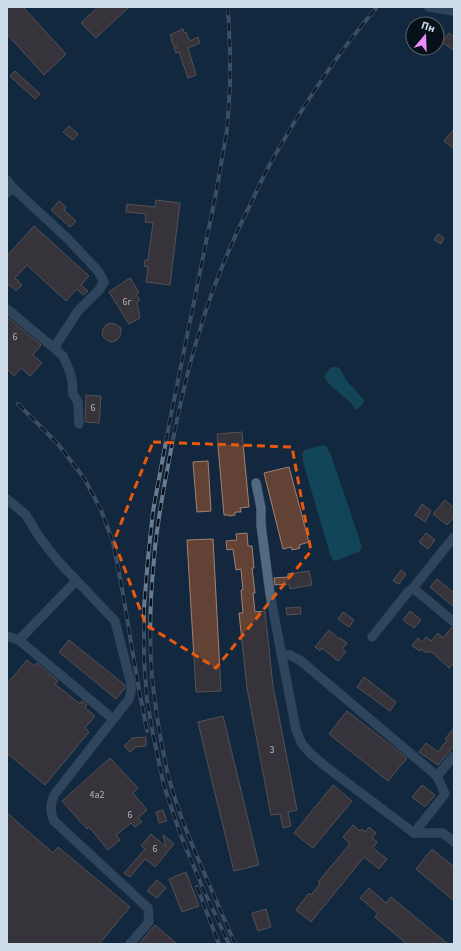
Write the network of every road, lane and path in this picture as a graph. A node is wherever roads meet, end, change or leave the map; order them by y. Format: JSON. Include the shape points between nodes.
{"nodes":[{"id":1,"x":430,"y":7,"type":"edge"},
{"id":2,"x":454,"y":11,"type":"edge"},
{"id":3,"x":9,"y":186,"type":"edge"},
{"id":4,"x":7,"y":309,"type":"edge"},
{"id":5,"x":54,"y":348,"type":"junction"},
{"id":6,"x":79,"y":424,"type":"dead end"},
{"id":7,"x":256,"y":482,"type":"dead end"},
{"id":8,"x":7,"y":498,"type":"edge"},
{"id":9,"x":454,"y":536,"type":"edge"},
{"id":10,"x":76,"y":581,"type":"junction"},
{"id":11,"x":413,"y":588,"type":"junction"},
{"id":12,"x":454,"y":622,"type":"edge"},
{"id":13,"x":7,"y":636,"type":"edge"},
{"id":14,"x":372,"y":637,"type":"dead end"},
{"id":15,"x":19,"y":640,"type":"junction"},
{"id":16,"x":281,"y":655,"type":"junction"},
{"id":17,"x":113,"y":719,"type":"junction"},
{"id":18,"x":454,"y":756,"type":"edge"},
{"id":19,"x":437,"y":776,"type":"junction"},
{"id":20,"x":414,"y":833,"type":"junction"},
{"id":21,"x":454,"y":842,"type":"edge"},
{"id":22,"x":130,"y":944,"type":"edge"}],
"edges":[{"from":1,"to":2,"type":"street"},
{"from":3,"to":5,"type":"street","via":[[69,240],[98,271],[104,282],[78,311]]},
{"from":4,"to":5,"type":"street"},
{"from":5,"to":6,"type":"street","via":[[62,356],[70,372],[73,394],[78,402]]},
{"from":7,"to":16,"type":"street","via":[[270,594]]},
{"from":8,"to":10,"type":"street","via":[[26,515],[40,538]]},
{"from":9,"to":11,"type":"street"},
{"from":10,"to":15,"type":"street"},
{"from":10,"to":17,"type":"street","via":[[115,621],[131,692],[129,700]]},
{"from":11,"to":12,"type":"street"},
{"from":11,"to":14,"type":"street"},
{"from":13,"to":15,"type":"street"},
{"from":15,"to":17,"type":"street"},
{"from":16,"to":19,"type":"street","via":[[290,655],[301,661]]},
{"from":16,"to":20,"type":"street","via":[[296,730],[302,744],[324,766]]},
{"from":17,"to":22,"type":"street","via":[[54,795],[51,812],[54,821],[148,908],[149,922]]},
{"from":18,"to":19,"type":"street"},
{"from":19,"to":20,"type":"street","via":[[445,794]]},
{"from":20,"to":21,"type":"street","via":[[443,833]]}]}
